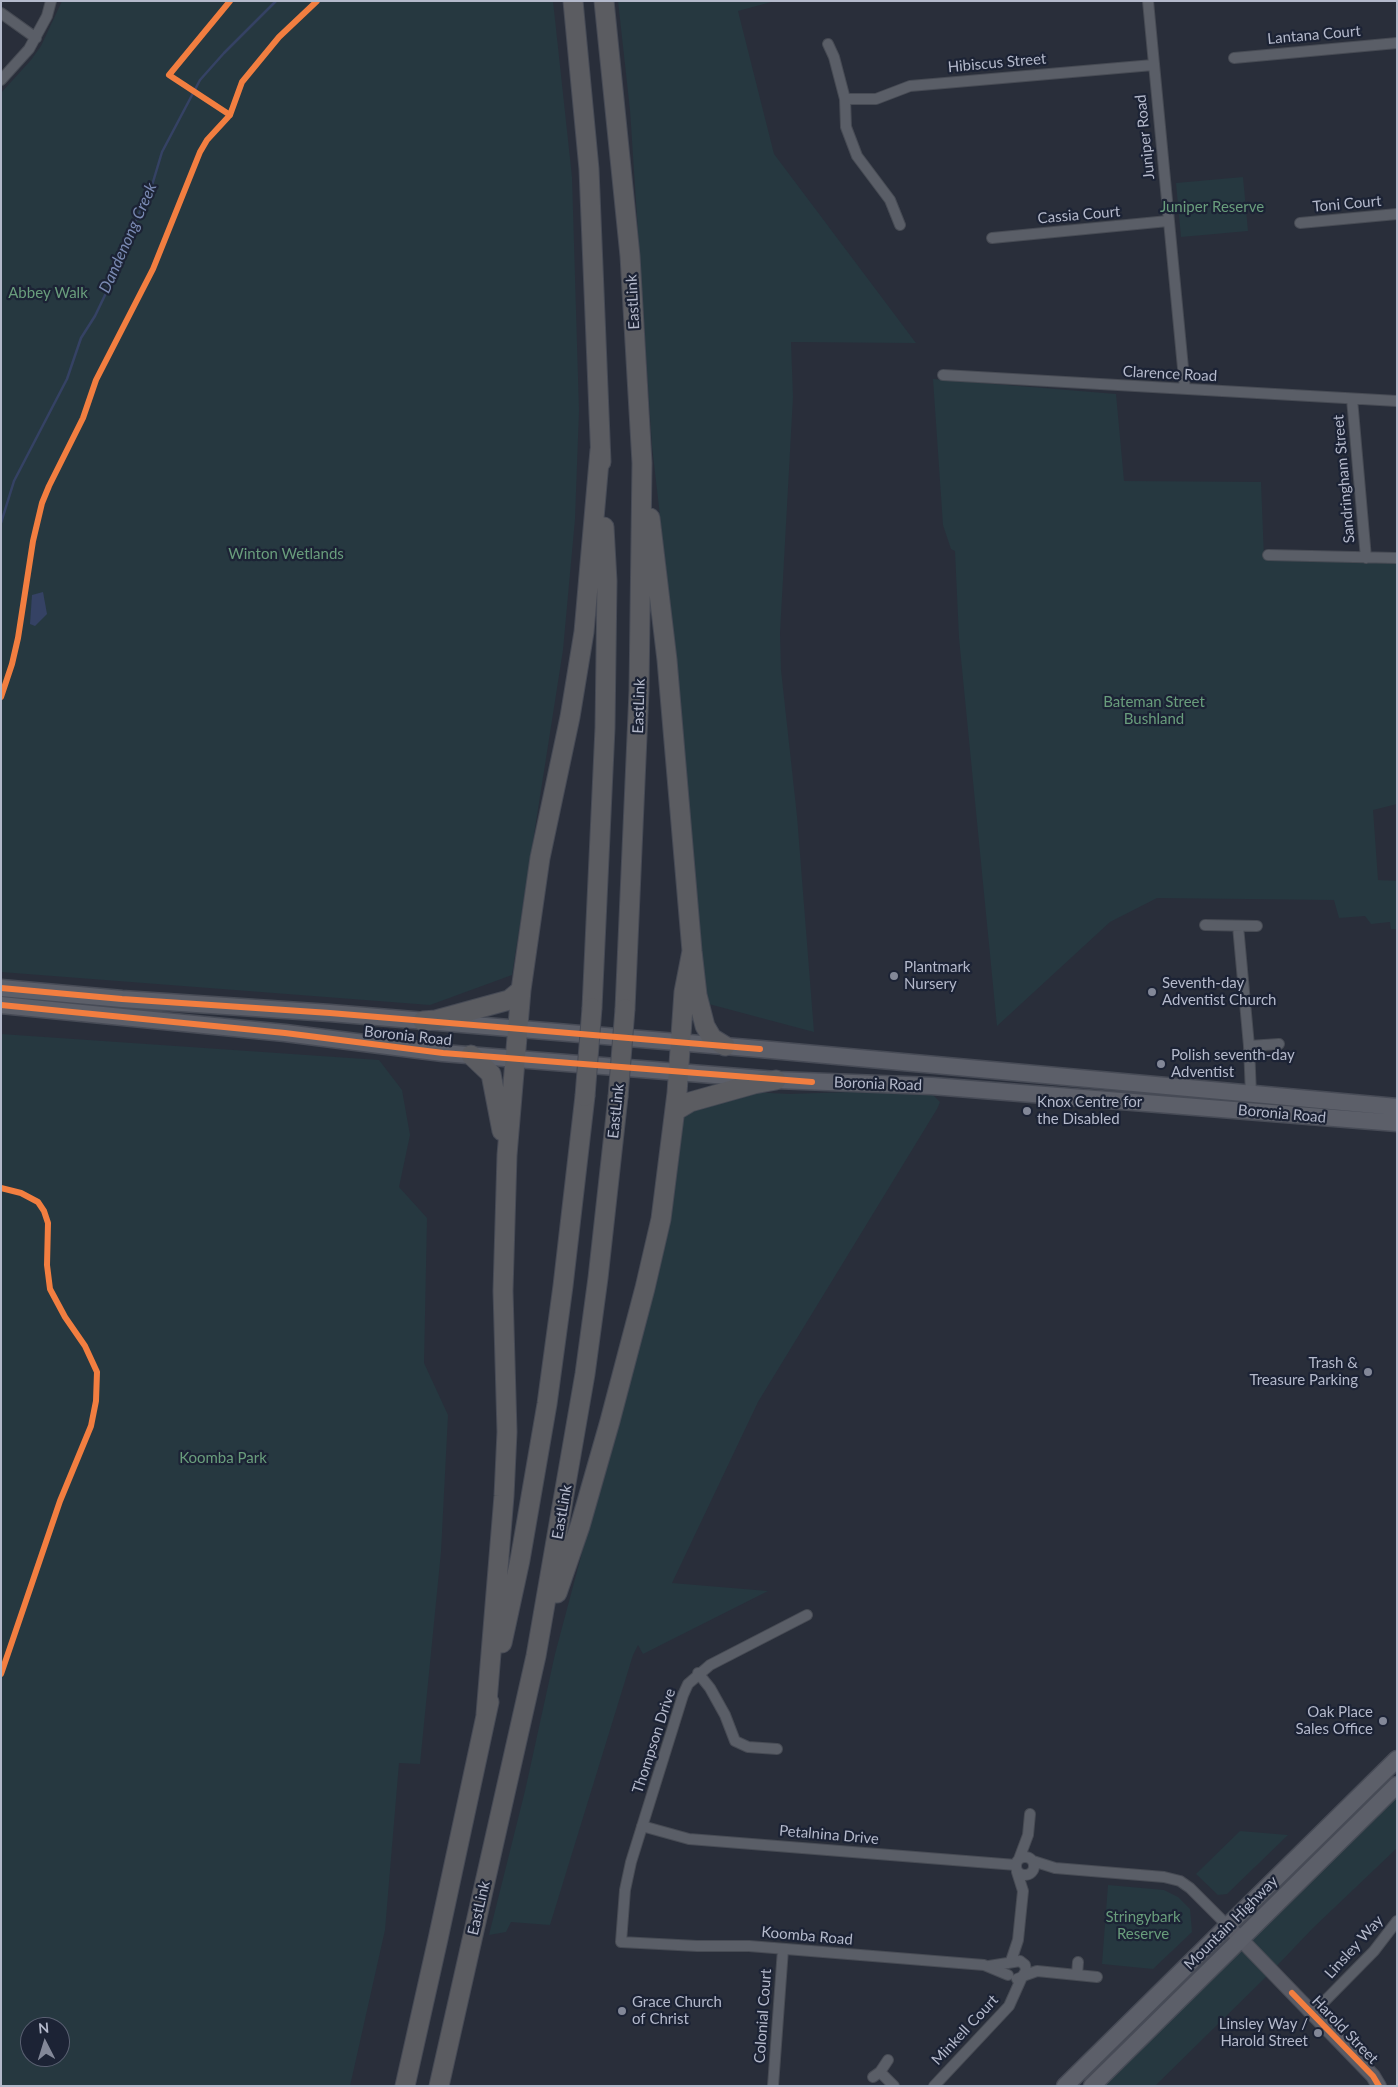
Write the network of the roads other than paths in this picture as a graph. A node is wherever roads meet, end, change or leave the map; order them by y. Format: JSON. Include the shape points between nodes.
{"nodes":[{"id":1,"x":52,"y":1,"type":"edge"},
{"id":2,"x":573,"y":1,"type":"edge"},
{"id":3,"x":604,"y":1,"type":"edge"},
{"id":4,"x":1148,"y":1,"type":"edge"},
{"id":5,"x":1,"y":13,"type":"edge"},
{"id":6,"x":36,"y":38,"type":"junction"},
{"id":7,"x":1397,"y":43,"type":"edge"},
{"id":8,"x":828,"y":44,"type":"dead end"},
{"id":9,"x":1234,"y":58,"type":"dead end"},
{"id":10,"x":1154,"y":65,"type":"junction"},
{"id":11,"x":1,"y":80,"type":"edge"},
{"id":12,"x":846,"y":99,"type":"junction"},
{"id":13,"x":1397,"y":214,"type":"edge"},
{"id":14,"x":1168,"y":221,"type":"junction"},
{"id":15,"x":1300,"y":223,"type":"dead end"},
{"id":16,"x":900,"y":225,"type":"dead end"},
{"id":17,"x":992,"y":238,"type":"dead end"},
{"id":18,"x":943,"y":375,"type":"dead end"},
{"id":19,"x":1184,"y":389,"type":"junction"},
{"id":20,"x":1352,"y":398,"type":"junction"},
{"id":21,"x":1397,"y":401,"type":"edge"},
{"id":22,"x":600,"y":450,"type":"junction"},
{"id":23,"x":642,"y":463,"type":"junction"},
{"id":24,"x":1268,"y":555,"type":"dead end"},
{"id":25,"x":1366,"y":558,"type":"junction"},
{"id":26,"x":1397,"y":558,"type":"edge"},
{"id":27,"x":1205,"y":925,"type":"dead end"},
{"id":28,"x":1238,"y":926,"type":"junction"},
{"id":29,"x":1257,"y":926,"type":"dead end"},
{"id":30,"x":692,"y":951,"type":"junction"},
{"id":31,"x":1,"y":988,"type":"edge"},
{"id":32,"x":521,"y":990,"type":"junction"},
{"id":33,"x":122,"y":999,"type":"junction"},
{"id":34,"x":1,"y":1005,"type":"edge"},
{"id":35,"x":120,"y":1016,"type":"junction"},
{"id":36,"x":423,"y":1021,"type":"junction"},
{"id":37,"x":518,"y":1029,"type":"junction"},
{"id":38,"x":681,"y":1042,"type":"junction"},
{"id":39,"x":1279,"y":1044,"type":"dead end"},
{"id":40,"x":725,"y":1046,"type":"junction"},
{"id":41,"x":1249,"y":1046,"type":"junction"},
{"id":42,"x":471,"y":1055,"type":"junction"},
{"id":43,"x":838,"y":1057,"type":"junction"},
{"id":44,"x":515,"y":1058,"type":"junction"},
{"id":45,"x":951,"y":1067,"type":"junction"},
{"id":46,"x":678,"y":1072,"type":"junction"},
{"id":47,"x":1079,"y":1077,"type":"junction"},
{"id":48,"x":776,"y":1080,"type":"junction"},
{"id":49,"x":866,"y":1083,"type":"junction"},
{"id":50,"x":949,"y":1087,"type":"junction"},
{"id":51,"x":1250,"y":1095,"type":"junction"},
{"id":52,"x":1088,"y":1098,"type":"junction"},
{"id":53,"x":1397,"y":1107,"type":"edge"},
{"id":54,"x":675,"y":1111,"type":"junction"},
{"id":55,"x":1397,"y":1123,"type":"edge"},
{"id":56,"x":506,"y":1155,"type":"junction"},
{"id":57,"x":806,"y":1615,"type":"dead end"},
{"id":58,"x":536,"y":1656,"type":"junction"},
{"id":59,"x":698,"y":1673,"type":"junction"},
{"id":60,"x":486,"y":1714,"type":"junction"},
{"id":61,"x":777,"y":1749,"type":"dead end"},
{"id":62,"x":1397,"y":1759,"type":"edge"},
{"id":63,"x":1397,"y":1786,"type":"edge"},
{"id":64,"x":1353,"y":1802,"type":"junction"},
{"id":65,"x":1030,"y":1814,"type":"dead end"},
{"id":66,"x":1366,"y":1815,"type":"junction"},
{"id":67,"x":642,"y":1826,"type":"junction"},
{"id":68,"x":1028,"y":1835,"type":"junction"},
{"id":69,"x":1032,"y":1860,"type":"junction"},
{"id":70,"x":1017,"y":1865,"type":"junction"},
{"id":71,"x":1055,"y":1868,"type":"junction"},
{"id":72,"x":1031,"y":1873,"type":"junction"},
{"id":73,"x":1023,"y":1891,"type":"junction"},
{"id":74,"x":1397,"y":1921,"type":"edge"},
{"id":75,"x":1228,"y":1926,"type":"junction"},
{"id":76,"x":1393,"y":1936,"type":"edge"},
{"id":77,"x":1018,"y":1940,"type":"junction"},
{"id":78,"x":1240,"y":1940,"type":"junction"},
{"id":79,"x":621,"y":1942,"type":"joint"},
{"id":80,"x":783,"y":1949,"type":"junction"},
{"id":81,"x":1011,"y":1962,"type":"junction"},
{"id":82,"x":1078,"y":1962,"type":"dead end"},
{"id":83,"x":989,"y":1966,"type":"junction"},
{"id":84,"x":1023,"y":1970,"type":"junction"},
{"id":85,"x":1077,"y":1975,"type":"junction"},
{"id":86,"x":1009,"y":1976,"type":"junction"},
{"id":87,"x":1097,"y":1977,"type":"dead end"},
{"id":88,"x":1014,"y":1992,"type":"junction"},
{"id":89,"x":1312,"y":2014,"type":"junction"},
{"id":90,"x":888,"y":2060,"type":"dead end"},
{"id":91,"x":405,"y":2086,"type":"edge"},
{"id":92,"x":439,"y":2086,"type":"edge"},
{"id":93,"x":773,"y":2086,"type":"edge"},
{"id":94,"x":894,"y":2086,"type":"edge"},
{"id":95,"x":934,"y":2086,"type":"edge"},
{"id":96,"x":1065,"y":2086,"type":"edge"},
{"id":97,"x":1092,"y":2086,"type":"edge"},
{"id":98,"x":1379,"y":2086,"type":"edge"}],
"edges":[{"from":1,"to":6,"type":"street"},
{"from":2,"to":22,"type":"highway","via":[[589,169]]},
{"from":3,"to":23,"type":"highway","name":"EastLink","via":[[630,256]]},
{"from":4,"to":10,"type":"street","name":"Juniper Road"},
{"from":5,"to":6,"type":"street"},
{"from":6,"to":11,"type":"street"},
{"from":7,"to":9,"type":"street","name":"Lantana Court"},
{"from":8,"to":12,"type":"street"},
{"from":10,"to":12,"type":"street","name":"Hibiscus Street","via":[[910,86],[876,98]]},
{"from":10,"to":14,"type":"street","name":"Juniper Road"},
{"from":12,"to":16,"type":"street","via":[[846,127],[857,156],[890,200]]},
{"from":13,"to":15,"type":"street","name":"Toni Court"},
{"from":14,"to":17,"type":"street","name":"Cassia Court"},
{"from":14,"to":19,"type":"street","name":"Juniper Road"},
{"from":18,"to":19,"type":"street","name":"Clarence Road"},
{"from":19,"to":20,"type":"street","name":"Clarence Road"},
{"from":20,"to":21,"type":"street","name":"Clarence Road"},
{"from":20,"to":25,"type":"street","name":"Sandringham Street"},
{"from":22,"to":32,"type":"highway","via":[[584,632],[570,717],[540,858]]},
{"from":22,"to":60,"type":"highway","bridge":true,"via":[[607,581],[605,728],[585,1096],[546,1404],[520,1560]]},
{"from":23,"to":30,"type":"highway","via":[[667,660]]},
{"from":23,"to":58,"type":"highway","name":"EastLink","bridge":true,"via":[[639,691],[618,1097],[585,1374]]},
{"from":24,"to":25,"type":"street"},
{"from":25,"to":26,"type":"street"},
{"from":27,"to":28,"type":"street"},
{"from":28,"to":29,"type":"street"},
{"from":28,"to":41,"type":"street"},
{"from":30,"to":38,"type":"highway","via":[[684,992]]},
{"from":30,"to":40,"type":"highway","via":[[697,995],[705,1026],[712,1038]]},
{"from":31,"to":33,"type":"main road","name":"Boronia Road"},
{"from":32,"to":36,"type":"highway","via":[[509,1000]]},
{"from":32,"to":37,"type":"highway"},
{"from":33,"to":35,"type":"main road"},
{"from":33,"to":36,"type":"main road","name":"Boronia Road"},
{"from":34,"to":35,"type":"main road","name":"Boronia Road"},
{"from":35,"to":42,"type":"main road","name":"Boronia Road"},
{"from":36,"to":37,"type":"main road","name":"Boronia Road"},
{"from":37,"to":38,"type":"main road","name":"Boronia Road"},
{"from":37,"to":44,"type":"highway"},
{"from":38,"to":40,"type":"main road","name":"Boronia Road"},
{"from":38,"to":46,"type":"highway"},
{"from":39,"to":41,"type":"street"},
{"from":40,"to":43,"type":"main road","name":"Boronia Road"},
{"from":41,"to":51,"type":"street"},
{"from":42,"to":44,"type":"main road","name":"Boronia Road"},
{"from":42,"to":56,"type":"highway","via":[[491,1074]]},
{"from":43,"to":45,"type":"main road","name":"Boronia Road"},
{"from":43,"to":49,"type":"main road","via":[[842,1069]]},
{"from":44,"to":46,"type":"main road","name":"Boronia Road"},
{"from":44,"to":56,"type":"highway"},
{"from":45,"to":47,"type":"main road","name":"Boronia Road"},
{"from":45,"to":50,"type":"main road"},
{"from":46,"to":48,"type":"main road","name":"Boronia Road"},
{"from":46,"to":54,"type":"highway"},
{"from":47,"to":51,"type":"main road","name":"Boronia Road"},
{"from":47,"to":52,"type":"main road"},
{"from":48,"to":49,"type":"main road","name":"Boronia Road"},
{"from":48,"to":54,"type":"highway","via":[[690,1102]]},
{"from":49,"to":50,"type":"main road","name":"Boronia Road"},
{"from":50,"to":52,"type":"main road","name":"Boronia Road"},
{"from":51,"to":53,"type":"main road","name":"Boronia Road"},
{"from":52,"to":55,"type":"main road","name":"Boronia Road"},
{"from":54,"to":58,"type":"highway","via":[[661,1219],[645,1288],[580,1526]]},
{"from":56,"to":60,"type":"highway","via":[[503,1291],[507,1432]]},
{"from":57,"to":59,"type":"street","name":"Thompson Drive"},
{"from":58,"to":92,"type":"highway","name":"EastLink"},
{"from":59,"to":61,"type":"street","via":[[710,1688],[736,1741],[748,1747]]},
{"from":59,"to":67,"type":"street","name":"Thompson Drive","via":[[683,1695]]},
{"from":60,"to":91,"type":"highway"},
{"from":62,"to":64,"type":"main road","name":"Mountain Highway"},
{"from":63,"to":66,"type":"main road","name":"Mountain Highway"},
{"from":64,"to":66,"type":"main road"},
{"from":64,"to":75,"type":"main road","name":"Mountain Highway"},
{"from":65,"to":68,"type":"street"},
{"from":66,"to":78,"type":"main road","name":"Mountain Highway"},
{"from":67,"to":70,"type":"street","name":"Petalnina Drive","via":[[689,1839]]},
{"from":67,"to":79,"type":"street","name":"Thompson Drive","via":[[626,1880]]},
{"from":68,"to":69,"type":"street"},
{"from":68,"to":70,"type":"street"},
{"from":69,"to":70,"type":"street","via":[[1027,1857]]},
{"from":69,"to":71,"type":"street"},
{"from":69,"to":72,"type":"street","via":[[1034,1867]]},
{"from":70,"to":72,"type":"street","via":[[1022,1875]]},
{"from":70,"to":73,"type":"street"},
{"from":71,"to":72,"type":"street"},
{"from":71,"to":75,"type":"street","via":[[1180,1881]]},
{"from":72,"to":73,"type":"street"},
{"from":73,"to":77,"type":"street"},
{"from":74,"to":76,"type":"street","name":"Linsley Way"},
{"from":75,"to":78,"type":"street","name":"Harold Street"},
{"from":75,"to":96,"type":"main road","name":"Mountain Highway"},
{"from":76,"to":89,"type":"street","name":"Linsley Way"},
{"from":77,"to":81,"type":"street"},
{"from":77,"to":84,"type":"street"},
{"from":78,"to":89,"type":"street","name":"Harold Street"},
{"from":78,"to":97,"type":"main road","name":"Mountain Highway"},
{"from":79,"to":80,"type":"street","name":"Koomba Road"},
{"from":80,"to":83,"type":"street","name":"Koomba Road"},
{"from":80,"to":93,"type":"street","name":"Colonial Court"},
{"from":81,"to":83,"type":"street","name":"Koomba Road"},
{"from":81,"to":84,"type":"street","via":[[1020,1961]]},
{"from":81,"to":86,"type":"street","via":[[1006,1970]]},
{"from":82,"to":85,"type":"street"},
{"from":83,"to":86,"type":"street","name":"Koomba Road"},
{"from":84,"to":85,"type":"street"},
{"from":84,"to":86,"type":"street","via":[[1017,1979]]},
{"from":84,"to":88,"type":"street","name":"Minkell Court"},
{"from":85,"to":87,"type":"street"},
{"from":86,"to":88,"type":"street","name":"Minkell Court"},
{"from":88,"to":95,"type":"street","name":"Minkell Court","via":[[1009,2006]]},
{"from":89,"to":98,"type":"street","name":"Harold Street"},
{"from":90,"to":94,"type":"street","via":[[877,2075]]}]}
